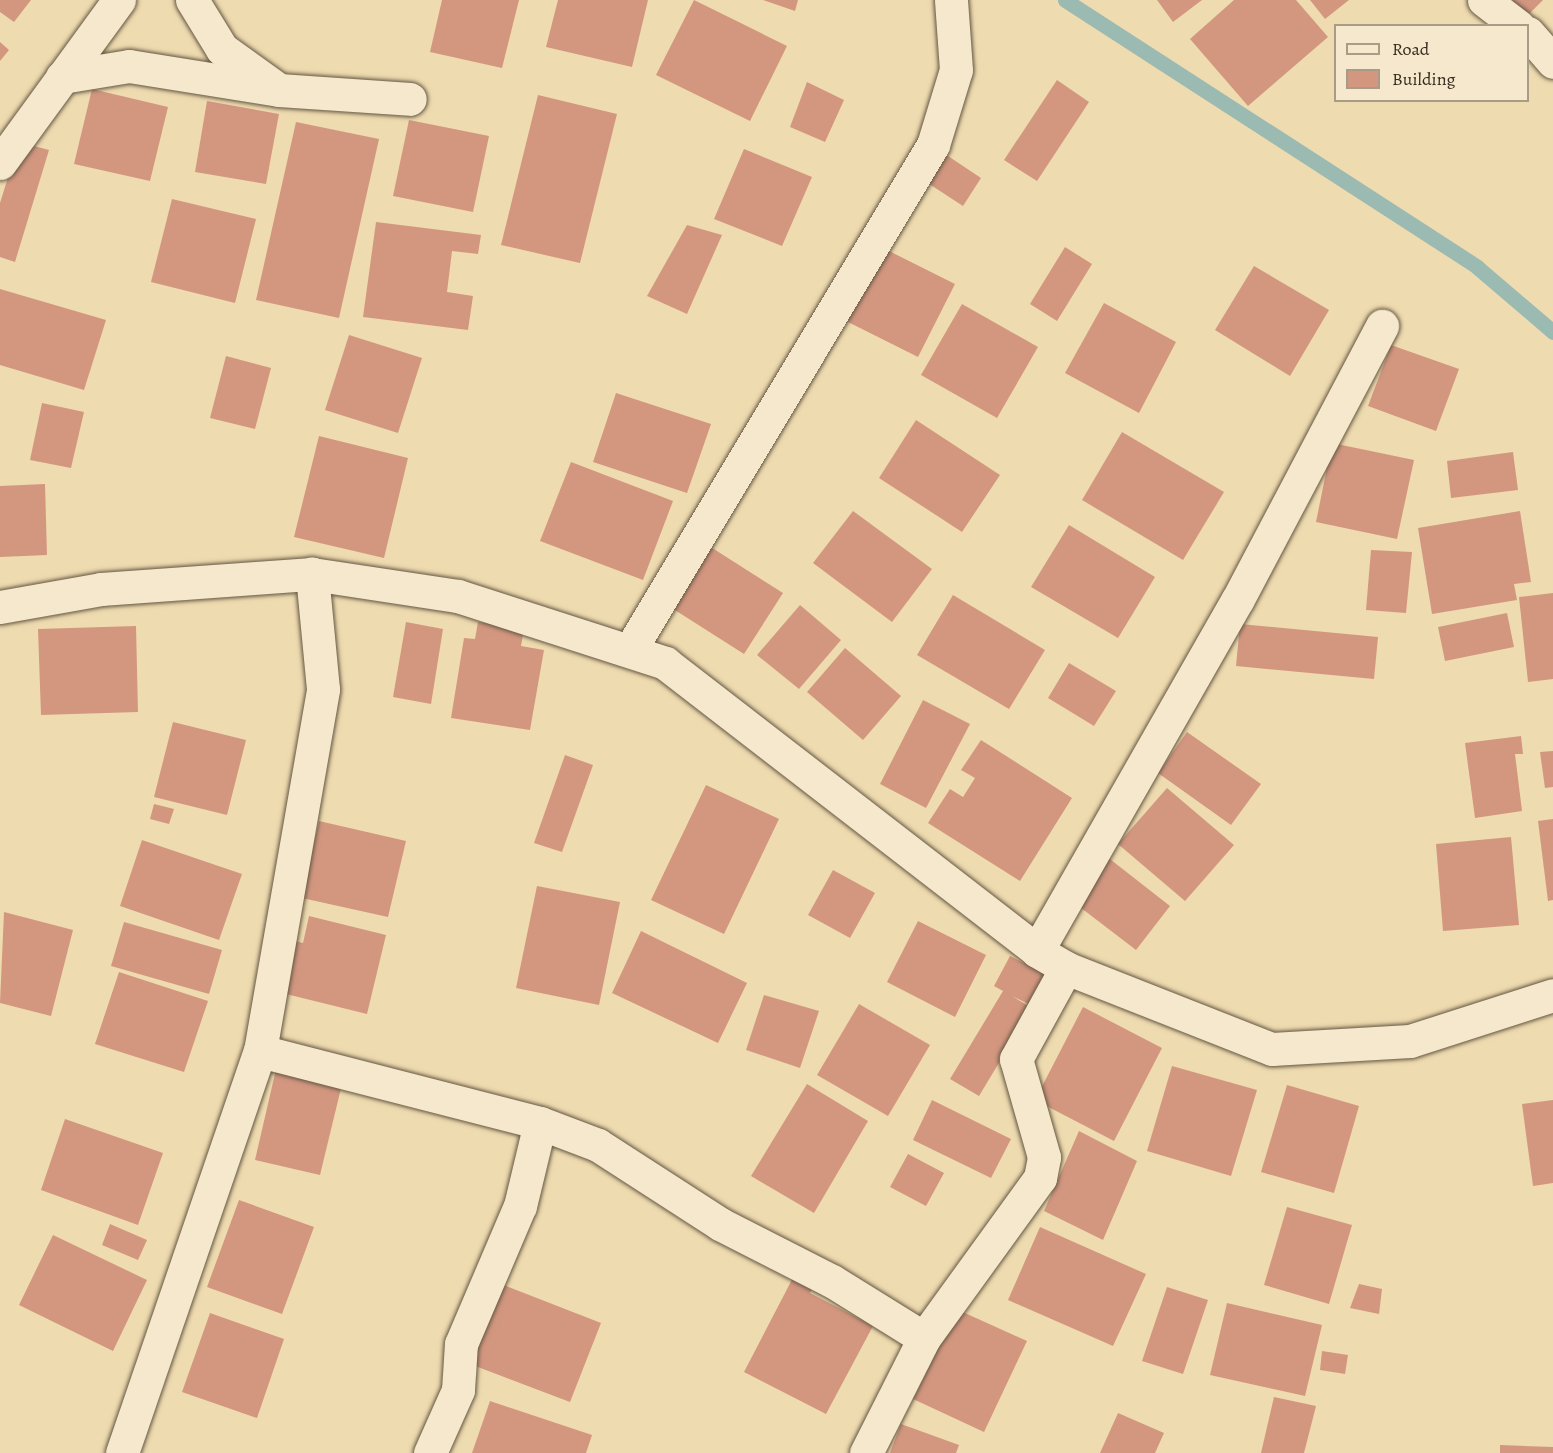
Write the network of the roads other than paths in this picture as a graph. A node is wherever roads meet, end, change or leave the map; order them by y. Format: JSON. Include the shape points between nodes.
{"nodes":[{"id":1,"x":118,"y":0,"type":"edge"},
{"id":2,"x":192,"y":0,"type":"edge"},
{"id":3,"x":951,"y":0,"type":"edge"},
{"id":4,"x":1484,"y":0,"type":"edge"},
{"id":5,"x":1515,"y":24,"type":"edge"},
{"id":6,"x":1529,"y":35,"type":"edge"},
{"id":7,"x":1553,"y":62,"type":"edge"},
{"id":8,"x":62,"y":76,"type":"junction"},
{"id":9,"x":279,"y":90,"type":"junction"},
{"id":10,"x":410,"y":99,"type":"dead end"},
{"id":11,"x":0,"y":163,"type":"edge"},
{"id":12,"x":1382,"y":326,"type":"dead end"},
{"id":13,"x":312,"y":574,"type":"junction"},
{"id":14,"x":0,"y":607,"type":"edge"},
{"id":15,"x":630,"y":650,"type":"junction"},
{"id":16,"x":1037,"y":951,"type":"junction"},
{"id":17,"x":1066,"y":968,"type":"junction"},
{"id":18,"x":1553,"y":995,"type":"edge"},
{"id":19,"x":260,"y":1051,"type":"junction"},
{"id":20,"x":540,"y":1123,"type":"junction"},
{"id":21,"x":924,"y":1338,"type":"junction"},
{"id":22,"x":122,"y":1453,"type":"edge"},
{"id":23,"x":430,"y":1453,"type":"edge"},
{"id":24,"x":866,"y":1453,"type":"edge"}],
"edges":[{"from":1,"to":8,"type":"street"},
{"from":2,"to":9,"type":"street","via":[[222,49]]},
{"from":3,"to":15,"type":"street","via":[[956,70],[933,145]]},
{"from":4,"to":5,"type":"street"},
{"from":6,"to":7,"type":"street"},
{"from":8,"to":9,"type":"street","via":[[129,66]]},
{"from":8,"to":11,"type":"street"},
{"from":9,"to":10,"type":"street"},
{"from":12,"to":16,"type":"street","via":[[1238,599]]},
{"from":13,"to":14,"type":"street","via":[[101,589]]},
{"from":13,"to":15,"type":"street","via":[[458,596]]},
{"from":13,"to":19,"type":"street","via":[[323,689]]},
{"from":15,"to":16,"type":"street","via":[[665,663]]},
{"from":16,"to":17,"type":"street"},
{"from":17,"to":18,"type":"street","via":[[1272,1049],[1410,1041]]},
{"from":17,"to":21,"type":"street","via":[[1016,1059],[1044,1157],[1040,1178]]},
{"from":19,"to":20,"type":"street"},
{"from":19,"to":22,"type":"street"},
{"from":20,"to":21,"type":"street","via":[[598,1145],[720,1224],[832,1281]]},
{"from":20,"to":23,"type":"street","via":[[520,1206],[461,1344],[458,1390]]},
{"from":21,"to":24,"type":"street"}]}
